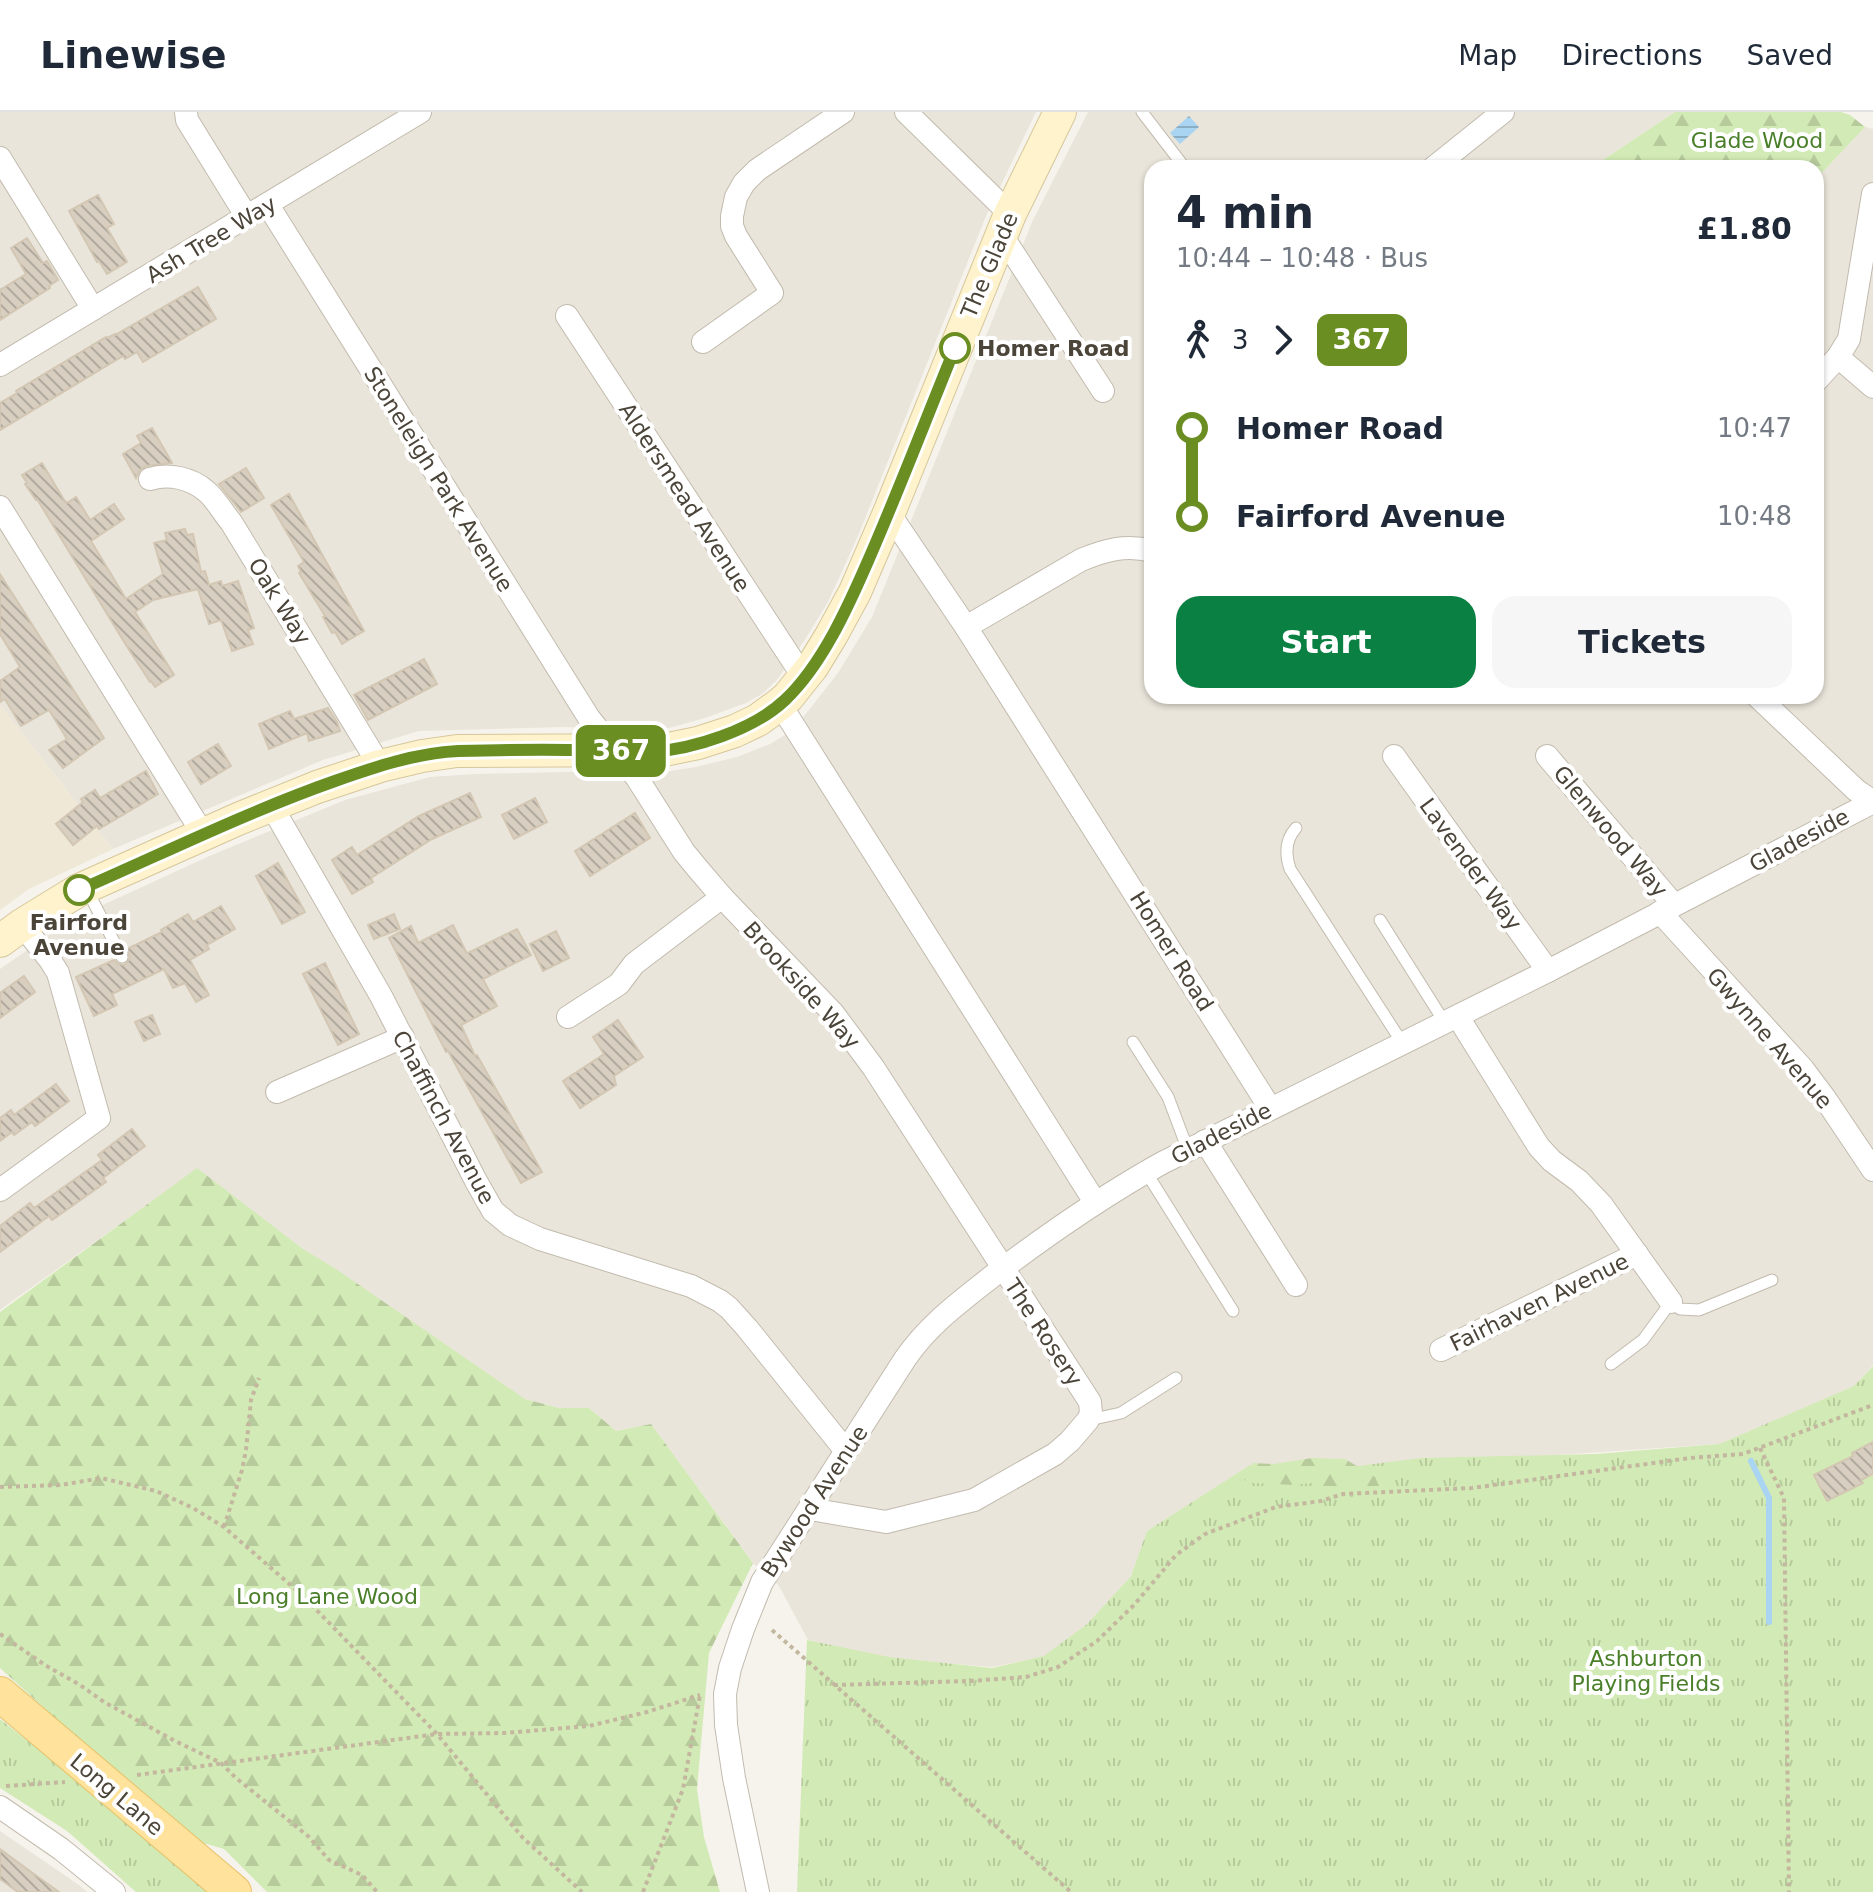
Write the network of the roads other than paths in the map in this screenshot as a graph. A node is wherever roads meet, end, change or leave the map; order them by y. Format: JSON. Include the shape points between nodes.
{"nodes":[{"id":1,"x":186,"y":112,"type":"edge"},
{"id":2,"x":420,"y":112,"type":"edge"},
{"id":3,"x":843,"y":112,"type":"edge"},
{"id":4,"x":906,"y":112,"type":"edge"},
{"id":5,"x":1060,"y":112,"type":"edge"},
{"id":6,"x":1142,"y":112,"type":"edge"},
{"id":7,"x":1503,"y":112,"type":"edge"},
{"id":8,"x":0,"y":158,"type":"edge"},
{"id":9,"x":1179,"y":160,"type":"edge"},
{"id":10,"x":1443,"y":160,"type":"edge"},
{"id":11,"x":1873,"y":194,"type":"edge"},
{"id":12,"x":268,"y":205,"type":"junction"},
{"id":13,"x":247,"y":217,"type":"junction"},
{"id":14,"x":1005,"y":224,"type":"junction"},
{"id":15,"x":93,"y":309,"type":"junction"},
{"id":16,"x":567,"y":316,"type":"dead end"},
{"id":17,"x":703,"y":342,"type":"dead end"},
{"id":18,"x":1838,"y":357,"type":"junction"},
{"id":19,"x":0,"y":365,"type":"edge"},
{"id":20,"x":1824,"y":372,"type":"edge"},
{"id":21,"x":1873,"y":387,"type":"edge"},
{"id":22,"x":1103,"y":391,"type":"dead end"},
{"id":23,"x":150,"y":479,"type":"dead end"},
{"id":24,"x":0,"y":507,"type":"edge"},
{"id":25,"x":889,"y":513,"type":"junction"},
{"id":26,"x":1144,"y":550,"type":"edge"},
{"id":27,"x":966,"y":627,"type":"junction"},
{"id":28,"x":804,"y":678,"type":"junction"},
{"id":29,"x":780,"y":704,"type":"junction"},
{"id":30,"x":1765,"y":704,"type":"edge"},
{"id":31,"x":615,"y":750,"type":"junction"},
{"id":32,"x":1394,"y":756,"type":"dead end"},
{"id":33,"x":1547,"y":756,"type":"dead end"},
{"id":34,"x":380,"y":766,"type":"junction"},
{"id":35,"x":1873,"y":801,"type":"edge"},
{"id":36,"x":271,"y":805,"type":"junction"},
{"id":37,"x":1296,"y":828,"type":"dead end"},
{"id":38,"x":203,"y":834,"type":"junction"},
{"id":39,"x":86,"y":887,"type":"junction"},
{"id":40,"x":722,"y":897,"type":"junction"},
{"id":41,"x":1667,"y":909,"type":"junction"},
{"id":42,"x":1380,"y":920,"type":"dead end"},
{"id":43,"x":11,"y":933,"type":"edge"},
{"id":44,"x":122,"y":957,"type":"dead end"},
{"id":45,"x":1548,"y":971,"type":"junction"},
{"id":46,"x":568,"y":1017,"type":"dead end"},
{"id":47,"x":1452,"y":1020,"type":"junction"},
{"id":48,"x":403,"y":1037,"type":"junction"},
{"id":49,"x":1133,"y":1042,"type":"dead end"},
{"id":50,"x":1403,"y":1044,"type":"junction"},
{"id":51,"x":277,"y":1092,"type":"dead end"},
{"id":52,"x":1270,"y":1108,"type":"junction"},
{"id":53,"x":1197,"y":1145,"type":"junction"},
{"id":54,"x":1873,"y":1170,"type":"edge"},
{"id":55,"x":1146,"y":1172,"type":"junction"},
{"id":56,"x":0,"y":1190,"type":"edge"},
{"id":57,"x":1095,"y":1202,"type":"junction"},
{"id":58,"x":1637,"y":1254,"type":"junction"},
{"id":59,"x":1003,"y":1268,"type":"junction"},
{"id":60,"x":1772,"y":1280,"type":"dead end"},
{"id":61,"x":1296,"y":1285,"type":"dead end"},
{"id":62,"x":1671,"y":1302,"type":"junction"},
{"id":63,"x":1233,"y":1311,"type":"dead end"},
{"id":64,"x":1441,"y":1350,"type":"dead end"},
{"id":65,"x":1611,"y":1364,"type":"dead end"},
{"id":66,"x":1176,"y":1378,"type":"dead end"},
{"id":67,"x":1088,"y":1420,"type":"junction"},
{"id":68,"x":846,"y":1451,"type":"junction"},
{"id":69,"x":810,"y":1509,"type":"junction"},
{"id":70,"x":0,"y":1694,"type":"edge"},
{"id":71,"x":0,"y":1807,"type":"edge"},
{"id":72,"x":114,"y":1892,"type":"edge"},
{"id":73,"x":234,"y":1892,"type":"edge"},
{"id":74,"x":758,"y":1892,"type":"edge"}],
"edges":[{"from":1,"to":13,"type":"street"},
{"from":2,"to":12,"type":"street","name":"Ash Tree Way"},
{"from":3,"to":17,"type":"street","via":[[757,170],[739,190],[732,226],[772,293]]},
{"from":4,"to":14,"type":"street"},
{"from":5,"to":14,"type":"street","name":"The Glade"},
{"from":6,"to":9,"type":"lane"},
{"from":7,"to":10,"type":"street"},
{"from":8,"to":15,"type":"street"},
{"from":11,"to":18,"type":"street","via":[[1849,339]]},
{"from":12,"to":13,"type":"street","name":"Ash Tree Way"},
{"from":12,"to":31,"type":"street","name":"Stoneleigh Park Avenue","via":[[589,718]]},
{"from":13,"to":15,"type":"street","name":"Ash Tree Way"},
{"from":14,"to":22,"type":"street"},
{"from":14,"to":25,"type":"street","name":"The Glade"},
{"from":15,"to":19,"type":"street","name":"Ash Tree Way"},
{"from":16,"to":28,"type":"street","name":"Aldersmead Avenue"},
{"from":18,"to":20,"type":"street"},
{"from":18,"to":21,"type":"street"},
{"from":23,"to":34,"type":"street","name":"Oak Way","via":[[172,476],[206,491],[231,522]]},
{"from":24,"to":38,"type":"street"},
{"from":25,"to":27,"type":"street","name":"Homer Road"},
{"from":25,"to":28,"type":"street","name":"The Glade","via":[[855,592]]},
{"from":26,"to":27,"type":"street","via":[[1124,547],[1081,560]]},
{"from":27,"to":52,"type":"street","name":"Homer Road"},
{"from":28,"to":29,"type":"street","name":"The Glade"},
{"from":29,"to":31,"type":"street","name":"The Glade","via":[[735,731],[698,743],[651,752]]},
{"from":29,"to":57,"type":"street"},
{"from":30,"to":35,"type":"street"},
{"from":31,"to":34,"type":"street","name":"The Glade","via":[[457,751]]},
{"from":31,"to":40,"type":"street","name":"Brookside Way","via":[[684,852]]},
{"from":32,"to":45,"type":"street","name":"Lavender Way"},
{"from":33,"to":41,"type":"street","name":"Glenwood Way"},
{"from":34,"to":36,"type":"street","name":"The Glade"},
{"from":35,"to":41,"type":"street","name":"Gladeside"},
{"from":36,"to":38,"type":"street","name":"The Glade"},
{"from":36,"to":48,"type":"street","name":"Chaffinch Avenue"},
{"from":37,"to":50,"type":"lane","via":[[1285,856],[1290,869]]},
{"from":38,"to":39,"type":"street","name":"The Glade"},
{"from":39,"to":43,"type":"street","name":"The Glade"},
{"from":39,"to":44,"type":"lane"},
{"from":40,"to":46,"type":"street","via":[[634,964],[619,984]]},
{"from":40,"to":59,"type":"street","name":"Brookside Way","via":[[848,1031]]},
{"from":41,"to":45,"type":"street","name":"Gladeside"},
{"from":41,"to":54,"type":"street","name":"Gwynne Avenue","via":[[1803,1069]]},
{"from":42,"to":47,"type":"lane"},
{"from":43,"to":56,"type":"street","via":[[50,960],[58,973],[99,1118]]},
{"from":45,"to":47,"type":"street","name":"Gladeside"},
{"from":47,"to":50,"type":"street","name":"Gladeside"},
{"from":47,"to":58,"type":"street","name":"Fairhaven Avenue","via":[[1539,1147],[1601,1204]]},
{"from":48,"to":51,"type":"street"},
{"from":48,"to":68,"type":"street","name":"Chaffinch Avenue","via":[[498,1217],[540,1239],[691,1286],[720,1301]]},
{"from":49,"to":53,"type":"lane"},
{"from":50,"to":52,"type":"street","name":"Gladeside"},
{"from":52,"to":53,"type":"street","name":"Gladeside"},
{"from":53,"to":55,"type":"street","name":"Gladeside"},
{"from":53,"to":61,"type":"street"},
{"from":55,"to":57,"type":"street","name":"Gladeside"},
{"from":55,"to":63,"type":"lane"},
{"from":57,"to":59,"type":"street","name":"Bywood Avenue"},
{"from":58,"to":62,"type":"street","name":"Fairhaven Avenue"},
{"from":58,"to":64,"type":"street","name":"Fairhaven Avenue"},
{"from":59,"to":67,"type":"street","name":"The Rosery","via":[[1090,1402]]},
{"from":59,"to":68,"type":"street","name":"Bywood Avenue","via":[[916,1343]]},
{"from":60,"to":62,"type":"lane","via":[[1699,1310],[1680,1309]]},
{"from":62,"to":65,"type":"lane","via":[[1643,1340]]},
{"from":66,"to":67,"type":"lane","via":[[1121,1413]]},
{"from":67,"to":69,"type":"street","via":[[1055,1454],[974,1500],[886,1522]]},
{"from":68,"to":69,"type":"street","name":"Bywood Avenue"},
{"from":69,"to":74,"type":"street","name":"Bywood Avenue","via":[[762,1582],[726,1687],[729,1750]]},
{"from":70,"to":73,"type":"main road","name":"Long Lane"},
{"from":71,"to":72,"type":"street"}]}
